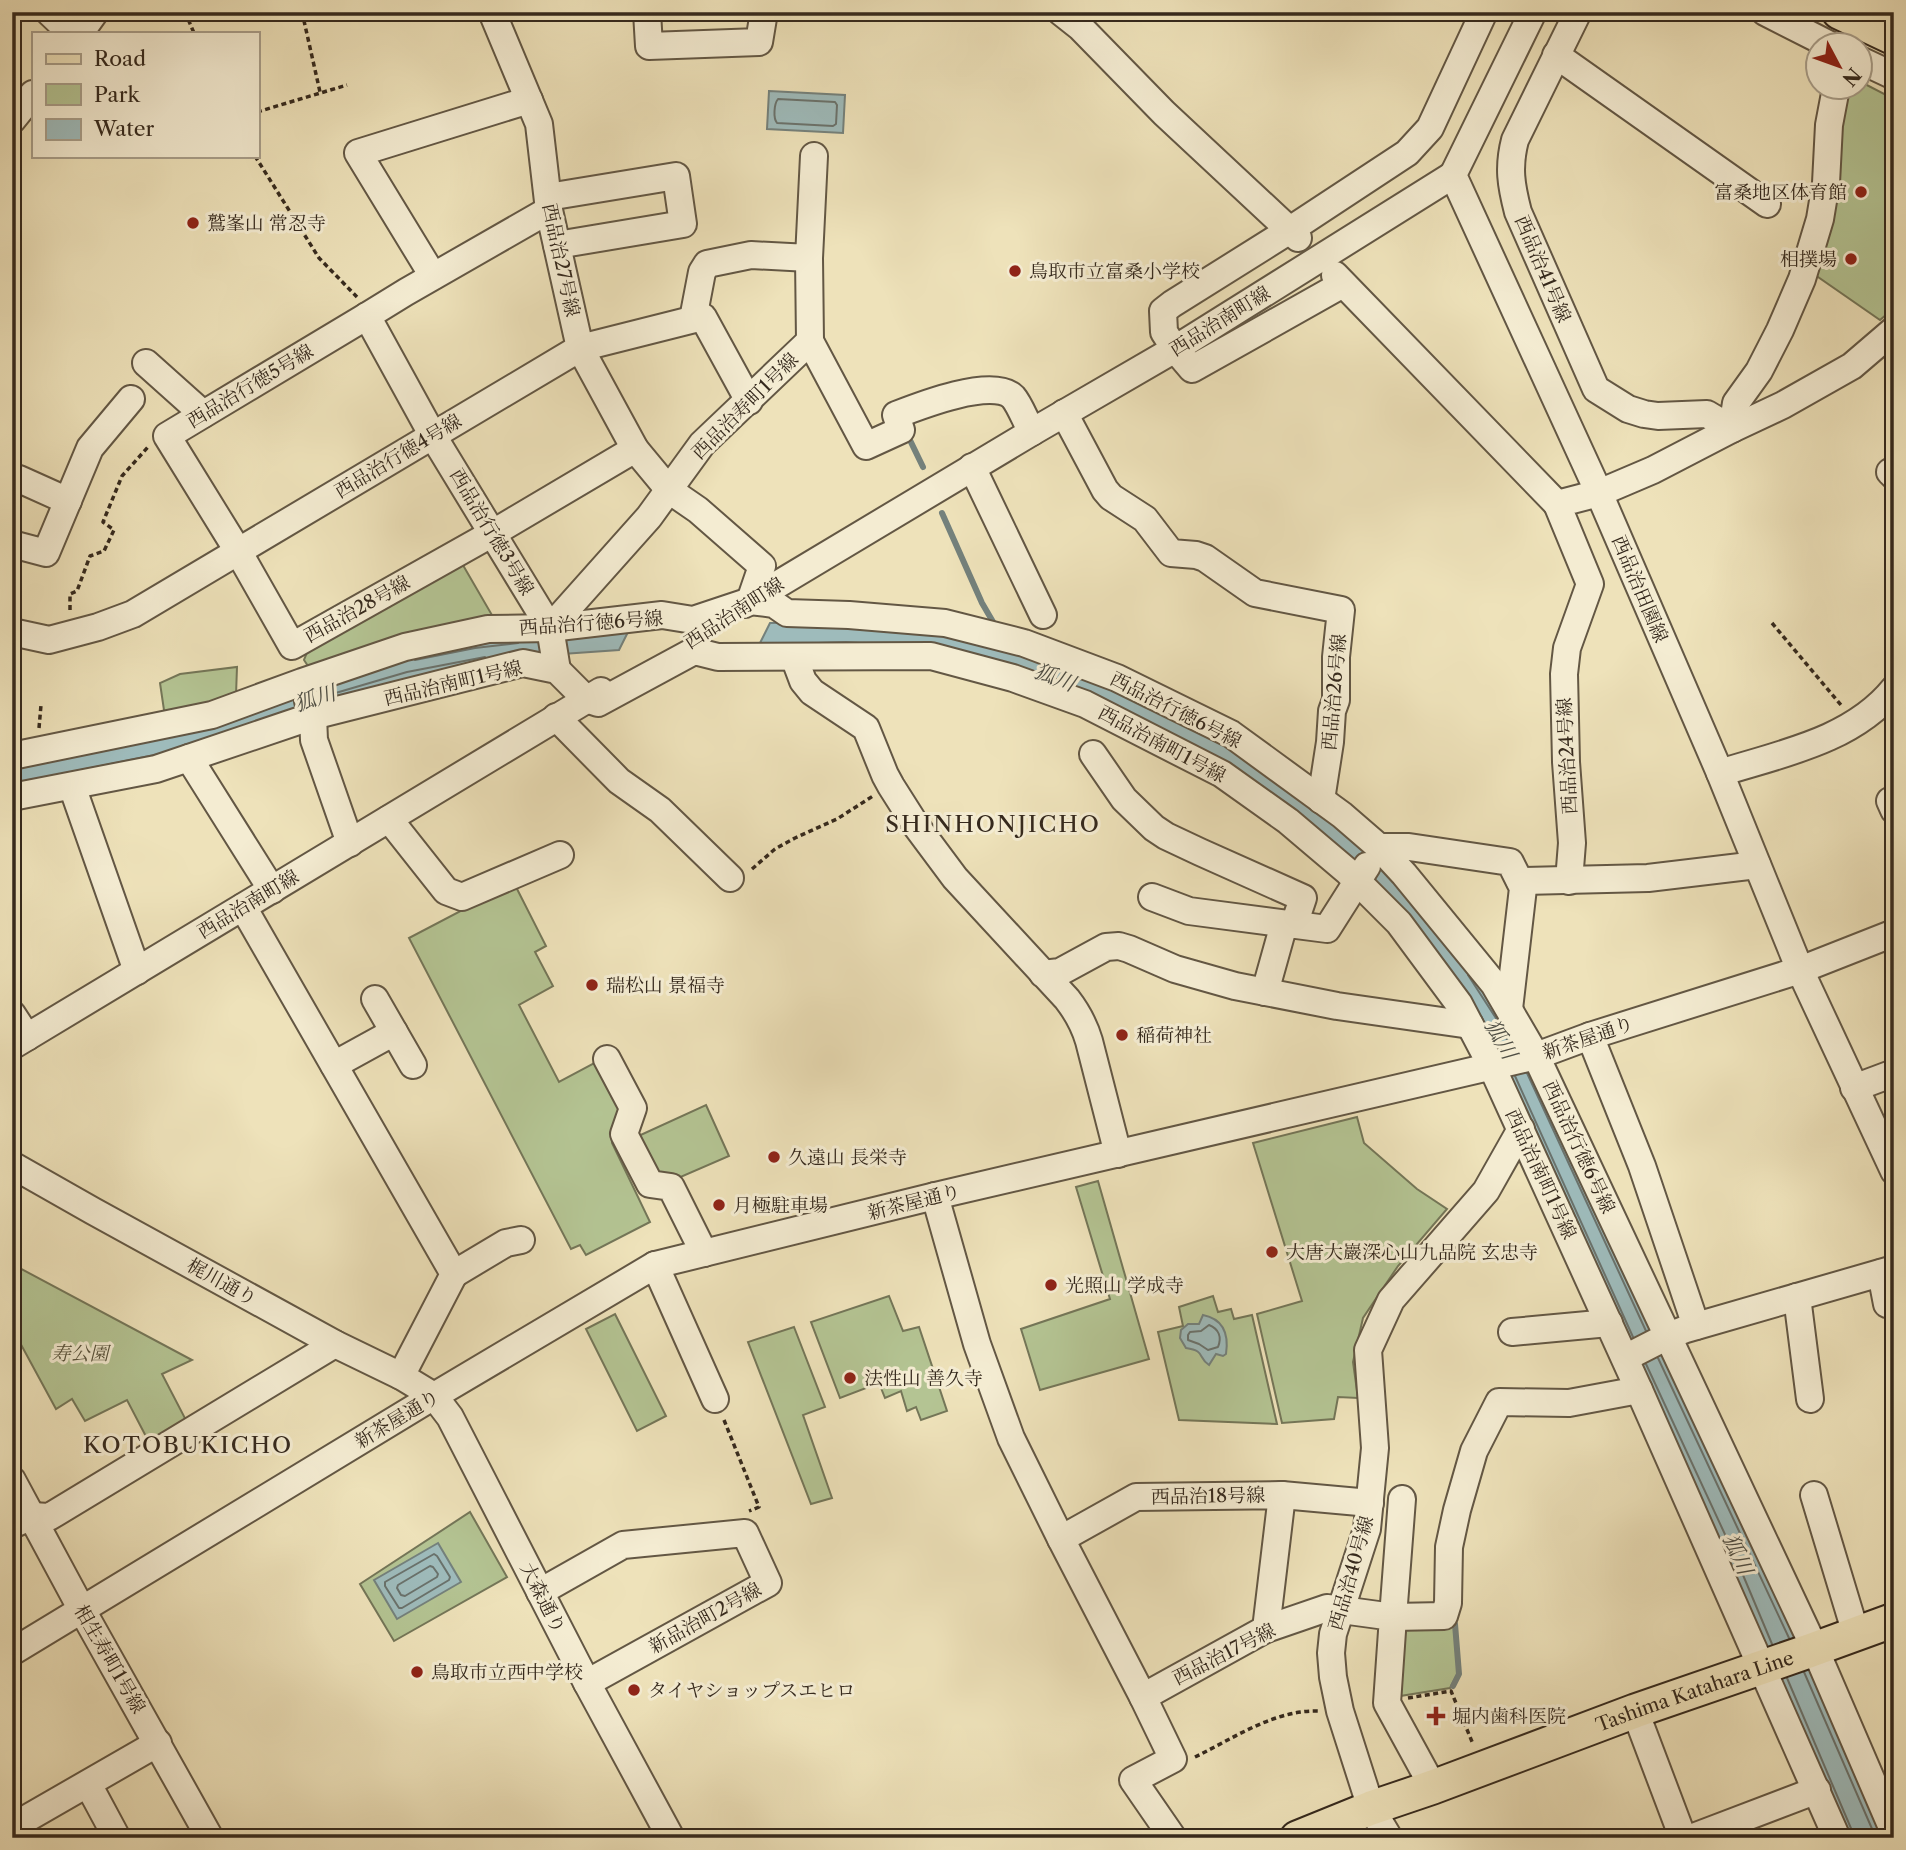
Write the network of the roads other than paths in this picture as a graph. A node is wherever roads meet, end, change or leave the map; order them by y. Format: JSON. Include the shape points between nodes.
{"nodes":[{"id":1,"x":49,"y":12,"type":"edge"},
{"id":2,"x":95,"y":12,"type":"edge"},
{"id":3,"x":492,"y":12,"type":"edge"},
{"id":4,"x":647,"y":12,"type":"edge"},
{"id":5,"x":764,"y":12,"type":"edge"},
{"id":6,"x":1484,"y":12,"type":"edge"},
{"id":7,"x":1533,"y":12,"type":"edge"},
{"id":8,"x":1578,"y":12,"type":"edge"},
{"id":9,"x":1765,"y":12,"type":"edge"},
{"id":10,"x":1839,"y":12,"type":"edge"},
{"id":11,"x":1076,"y":17,"type":"edge"},
{"id":12,"x":70,"y":32,"type":"edge"},
{"id":13,"x":81,"y":32,"type":"edge"},
{"id":14,"x":1804,"y":32,"type":"edge"},
{"id":15,"x":1894,"y":38,"type":"edge"},
{"id":16,"x":1556,"y":55,"type":"junction"},
{"id":17,"x":1874,"y":67,"type":"edge"},
{"id":18,"x":1894,"y":76,"type":"edge"},
{"id":19,"x":32,"y":95,"type":"edge"},
{"id":20,"x":529,"y":100,"type":"junction"},
{"id":21,"x":1833,"y":102,"type":"edge"},
{"id":22,"x":12,"y":120,"type":"edge"},
{"id":23,"x":814,"y":156,"type":"dead end"},
{"id":24,"x":1453,"y":175,"type":"junction"},
{"id":25,"x":548,"y":204,"type":"junction"},
{"id":26,"x":1767,"y":204,"type":"dead end"},
{"id":27,"x":1294,"y":234,"type":"junction"},
{"id":28,"x":557,"y":245,"type":"junction"},
{"id":29,"x":809,"y":258,"type":"junction"},
{"id":30,"x":433,"y":276,"type":"junction"},
{"id":31,"x":367,"y":316,"type":"junction"},
{"id":32,"x":693,"y":319,"type":"junction"},
{"id":33,"x":1894,"y":330,"type":"edge"},
{"id":34,"x":810,"y":341,"type":"junction"},
{"id":35,"x":580,"y":348,"type":"junction"},
{"id":36,"x":1175,"y":349,"type":"junction"},
{"id":37,"x":145,"y":363,"type":"dead end"},
{"id":38,"x":131,"y":399,"type":"dead end"},
{"id":39,"x":749,"y":401,"type":"junction"},
{"id":40,"x":1064,"y":413,"type":"junction"},
{"id":41,"x":203,"y":414,"type":"junction"},
{"id":42,"x":1732,"y":429,"type":"junction"},
{"id":43,"x":1031,"y":432,"type":"junction"},
{"id":44,"x":167,"y":436,"type":"joint"},
{"id":45,"x":433,"y":436,"type":"junction"},
{"id":46,"x":635,"y":449,"type":"junction"},
{"id":47,"x":972,"y":467,"type":"junction"},
{"id":48,"x":12,"y":481,"type":"edge"},
{"id":49,"x":669,"y":490,"type":"junction"},
{"id":50,"x":1598,"y":493,"type":"junction"},
{"id":51,"x":68,"y":501,"type":"junction"},
{"id":52,"x":1557,"y":504,"type":"junction"},
{"id":53,"x":493,"y":533,"type":"junction"},
{"id":54,"x":12,"y":544,"type":"edge"},
{"id":55,"x":238,"y":551,"type":"junction"},
{"id":56,"x":750,"y":600,"type":"junction"},
{"id":57,"x":1043,"y":615,"type":"dead end"},
{"id":58,"x":12,"y":632,"type":"edge"},
{"id":59,"x":292,"y":646,"type":"junction"},
{"id":60,"x":553,"y":647,"type":"junction"},
{"id":61,"x":794,"y":657,"type":"junction"},
{"id":62,"x":302,"y":681,"type":"junction"},
{"id":63,"x":1894,"y":689,"type":"edge"},
{"id":64,"x":586,"y":699,"type":"junction"},
{"id":65,"x":313,"y":716,"type":"junction"},
{"id":66,"x":556,"y":717,"type":"junction"},
{"id":67,"x":1093,"y":754,"type":"dead end"},
{"id":68,"x":12,"y":756,"type":"edge"},
{"id":69,"x":189,"y":758,"type":"junction"},
{"id":70,"x":1720,"y":773,"type":"junction"},
{"id":71,"x":72,"y":786,"type":"junction"},
{"id":72,"x":12,"y":797,"type":"edge"},
{"id":73,"x":1321,"y":800,"type":"junction"},
{"id":74,"x":389,"y":819,"type":"junction"},
{"id":75,"x":350,"y":843,"type":"junction"},
{"id":76,"x":1377,"y":851,"type":"junction"},
{"id":77,"x":560,"y":855,"type":"dead end"},
{"id":78,"x":1758,"y":865,"type":"junction"},
{"id":79,"x":730,"y":878,"type":"road end"},
{"id":80,"x":1359,"y":878,"type":"junction"},
{"id":81,"x":1520,"y":881,"type":"junction"},
{"id":82,"x":1569,"y":881,"type":"junction"},
{"id":83,"x":272,"y":890,"type":"junction"},
{"id":84,"x":1152,"y":897,"type":"dead end"},
{"id":85,"x":243,"y":907,"type":"junction"},
{"id":86,"x":1289,"y":924,"type":"junction"},
{"id":87,"x":1894,"y":933,"type":"edge"},
{"id":88,"x":1800,"y":970,"type":"junction"},
{"id":89,"x":137,"y":971,"type":"junction"},
{"id":90,"x":1043,"y":974,"type":"junction"},
{"id":91,"x":1265,"y":992,"type":"junction"},
{"id":92,"x":375,"y":999,"type":"dead end"},
{"id":93,"x":1509,"y":1009,"type":"junction"},
{"id":94,"x":12,"y":1014,"type":"edge"},
{"id":95,"x":1470,"y":1025,"type":"junction"},
{"id":96,"x":394,"y":1032,"type":"junction"},
{"id":97,"x":1590,"y":1037,"type":"junction"},
{"id":98,"x":19,"y":1042,"type":"edge"},
{"id":99,"x":1536,"y":1056,"type":"junction"},
{"id":100,"x":607,"y":1059,"type":"dead end"},
{"id":101,"x":334,"y":1065,"type":"junction"},
{"id":102,"x":413,"y":1065,"type":"dead end"},
{"id":103,"x":1492,"y":1067,"type":"junction"},
{"id":104,"x":1894,"y":1073,"type":"edge"},
{"id":105,"x":1854,"y":1088,"type":"junction"},
{"id":106,"x":1521,"y":1129,"type":"junction"},
{"id":107,"x":1118,"y":1154,"type":"junction"},
{"id":108,"x":12,"y":1165,"type":"edge"},
{"id":109,"x":1588,"y":1167,"type":"junction"},
{"id":110,"x":1894,"y":1171,"type":"edge"},
{"id":111,"x":1547,"y":1185,"type":"junction"},
{"id":112,"x":935,"y":1196,"type":"junction"},
{"id":113,"x":521,"y":1240,"type":"dead end"},
{"id":114,"x":704,"y":1253,"type":"junction"},
{"id":115,"x":655,"y":1265,"type":"junction"},
{"id":116,"x":1887,"y":1271,"type":"edge"},
{"id":117,"x":454,"y":1273,"type":"junction"},
{"id":118,"x":1797,"y":1297,"type":"junction"},
{"id":119,"x":1887,"y":1304,"type":"dead end"},
{"id":120,"x":1609,"y":1323,"type":"junction"},
{"id":121,"x":1696,"y":1326,"type":"junction"},
{"id":122,"x":1512,"y":1332,"type":"dead end"},
{"id":123,"x":1665,"y":1338,"type":"junction"},
{"id":124,"x":335,"y":1344,"type":"junction"},
{"id":125,"x":1628,"y":1357,"type":"junction"},
{"id":126,"x":401,"y":1376,"type":"junction"},
{"id":127,"x":1640,"y":1390,"type":"junction"},
{"id":128,"x":435,"y":1396,"type":"junction"},
{"id":129,"x":715,"y":1399,"type":"road end"},
{"id":130,"x":1810,"y":1399,"type":"dead end"},
{"id":131,"x":12,"y":1480,"type":"edge"},
{"id":132,"x":1282,"y":1495,"type":"junction"},
{"id":133,"x":1814,"y":1495,"type":"dead end"},
{"id":134,"x":1402,"y":1499,"type":"dead end"},
{"id":135,"x":1370,"y":1503,"type":"junction"},
{"id":136,"x":22,"y":1521,"type":"edge"},
{"id":137,"x":1061,"y":1539,"type":"junction"},
{"id":138,"x":540,"y":1592,"type":"junction"},
{"id":139,"x":1340,"y":1609,"type":"junction"},
{"id":140,"x":82,"y":1610,"type":"junction"},
{"id":141,"x":1392,"y":1617,"type":"junction"},
{"id":142,"x":1894,"y":1620,"type":"edge"},
{"id":143,"x":1266,"y":1629,"type":"junction"},
{"id":144,"x":1856,"y":1634,"type":"junction"},
{"id":145,"x":1812,"y":1650,"type":"junction"},
{"id":146,"x":12,"y":1652,"type":"edge"},
{"id":147,"x":1765,"y":1666,"type":"junction"},
{"id":148,"x":587,"y":1683,"type":"junction"},
{"id":149,"x":1143,"y":1696,"type":"junction"},
{"id":150,"x":1636,"y":1710,"type":"junction"},
{"id":151,"x":158,"y":1743,"type":"junction"},
{"id":152,"x":88,"y":1784,"type":"junction"},
{"id":153,"x":1433,"y":1787,"type":"junction"},
{"id":154,"x":1817,"y":1790,"type":"junction"},
{"id":155,"x":1371,"y":1808,"type":"junction"},
{"id":156,"x":12,"y":1827,"type":"edge"},
{"id":157,"x":1894,"y":1832,"type":"edge"},
{"id":158,"x":117,"y":1838,"type":"edge"},
{"id":159,"x":210,"y":1838,"type":"edge"},
{"id":160,"x":671,"y":1838,"type":"edge"},
{"id":161,"x":1173,"y":1838,"type":"edge"},
{"id":162,"x":1297,"y":1838,"type":"edge"},
{"id":163,"x":1389,"y":1838,"type":"edge"},
{"id":164,"x":1683,"y":1838,"type":"edge"},
{"id":165,"x":1691,"y":1838,"type":"edge"},
{"id":166,"x":1837,"y":1838,"type":"edge"}],
"edges":[{"from":1,"to":12,"type":"street"},
{"from":2,"to":13,"type":"street"},
{"from":3,"to":20,"type":"street","name":"西品治27号線"},
{"from":4,"to":5,"type":"street","via":[[649,46],[759,42]]},
{"from":6,"to":27,"type":"street","via":[[1430,128],[1407,153]]},
{"from":7,"to":24,"type":"street"},
{"from":8,"to":16,"type":"street","name":"西品治41号線"},
{"from":9,"to":14,"type":"street"},
{"from":10,"to":15,"type":"main road"},
{"from":11,"to":27,"type":"street","via":[[1164,113]]},
{"from":16,"to":26,"type":"street"},
{"from":16,"to":42,"type":"street","name":"西品治41号線","via":[[1515,140],[1511,185],[1518,212],[1595,389],[1644,414],[1707,414]]},
{"from":17,"to":18,"type":"street"},
{"from":19,"to":22,"type":"street"},
{"from":20,"to":25,"type":"street","name":"西品治27号線","via":[[539,124]]},
{"from":20,"to":30,"type":"street","via":[[358,153]]},
{"from":21,"to":42,"type":"street","via":[[1826,183],[1806,267],[1759,371],[1736,403]]},
{"from":23,"to":29,"type":"street"},
{"from":24,"to":36,"type":"street","name":"西品治南町線"},
{"from":24,"to":50,"type":"street","name":"西品治田園線"},
{"from":25,"to":28,"type":"street","name":"西品治27号線"},
{"from":25,"to":28,"type":"street","via":[[676,176],[683,224]]},
{"from":25,"to":30,"type":"street","name":"西品治行徳5号線"},
{"from":27,"to":36,"type":"street","via":[[1163,311],[1164,332]]},
{"from":28,"to":35,"type":"street","name":"西品治27号線"},
{"from":29,"to":32,"type":"street","via":[[751,256],[707,264]]},
{"from":29,"to":34,"type":"street"},
{"from":30,"to":31,"type":"street","name":"西品治行徳5号線"},
{"from":31,"to":41,"type":"street","name":"西品治行徳5号線"},
{"from":31,"to":45,"type":"street","name":"西品治行徳3号線"},
{"from":32,"to":35,"type":"street","name":"西品治行徳4号線"},
{"from":32,"to":39,"type":"street","via":[[703,317]]},
{"from":33,"to":42,"type":"street","via":[[1852,366]]},
{"from":34,"to":39,"type":"street","name":"西品治寿町1号線"},
{"from":34,"to":43,"type":"street","name":"西品治寿町1号線","via":[[866,446],[901,430],[896,415],[945,397],[997,389],[1012,396]]},
{"from":35,"to":45,"type":"street","name":"西品治行徳4号線"},
{"from":35,"to":46,"type":"street","name":"西品治27号線"},
{"from":36,"to":40,"type":"street","name":"西品治南町線"},
{"from":36,"to":52,"type":"street","via":[[1192,369],[1339,279]]},
{"from":37,"to":41,"type":"street"},
{"from":38,"to":51,"type":"street","via":[[90,448]]},
{"from":39,"to":49,"type":"street","name":"西品治寿町1号線","via":[[702,444]]},
{"from":40,"to":43,"type":"street","name":"西品治南町線"},
{"from":40,"to":73,"type":"street","name":"西品治26号線","via":[[1105,490],[1144,519],[1171,553],[1205,558],[1255,593],[1341,611],[1336,700]]},
{"from":41,"to":44,"type":"street","name":"西品治行徳5号線"},
{"from":42,"to":50,"type":"street"},
{"from":43,"to":47,"type":"street","name":"西品治南町線"},
{"from":44,"to":55,"type":"street","name":"西品治28号線"},
{"from":45,"to":53,"type":"street","name":"西品治行徳3号線"},
{"from":45,"to":55,"type":"street","name":"西品治行徳4号線"},
{"from":46,"to":49,"type":"street","name":"西品治27号線"},
{"from":46,"to":53,"type":"street","name":"西品治28号線"},
{"from":47,"to":56,"type":"street","name":"西品治南町線"},
{"from":47,"to":57,"type":"street"},
{"from":48,"to":51,"type":"street","via":[[19,479]]},
{"from":49,"to":56,"type":"street","name":"西品治27号線","via":[[762,566]]},
{"from":49,"to":60,"type":"street","name":"西品治寿町1号線"},
{"from":50,"to":52,"type":"street"},
{"from":50,"to":70,"type":"street","name":"西品治田園線"},
{"from":51,"to":54,"type":"street","via":[[46,554]]},
{"from":52,"to":82,"type":"street","name":"西品治24号線","via":[[1590,584],[1567,648],[1564,674],[1572,843]]},
{"from":53,"to":59,"type":"street","name":"西品治28号線"},
{"from":53,"to":60,"type":"street","name":"西品治行徳3号線"},
{"from":55,"to":58,"type":"street","name":"西品治行徳4号線","via":[[133,614],[98,627],[50,640]]},
{"from":55,"to":59,"type":"street","name":"西品治28号線"},
{"from":56,"to":60,"type":"street","name":"西品治行徳6号線","via":[[693,620],[662,615]]},
{"from":56,"to":64,"type":"street","name":"西品治南町線","via":[[664,658]]},
{"from":56,"to":73,"type":"street","name":"西品治行徳6号線","via":[[774,604],[788,613],[945,623],[1024,643],[1117,678],[1231,734]]},
{"from":59,"to":62,"type":"street"},
{"from":60,"to":62,"type":"street","name":"西品治行徳6号線","via":[[488,629],[405,647]]},
{"from":60,"to":64,"type":"street"},
{"from":60,"to":65,"type":"street","name":"西品治南町1号線","via":[[523,663]]},
{"from":61,"to":64,"type":"street","name":"西品治南町1号線","via":[[718,657],[694,652],[598,703]]},
{"from":61,"to":80,"type":"street","name":"西品治南町1号線","via":[[931,656],[1085,704],[1222,774]]},
{"from":61,"to":90,"type":"street","via":[[812,692],[866,728],[885,775],[917,827],[955,878]]},
{"from":62,"to":65,"type":"street"},
{"from":62,"to":68,"type":"street","name":"西品治行徳6号線","via":[[212,715]]},
{"from":63,"to":70,"type":"street","via":[[1855,723],[1823,740]]},
{"from":64,"to":66,"type":"street","name":"西品治南町線"},
{"from":65,"to":69,"type":"street","name":"西品治南町1号線"},
{"from":65,"to":75,"type":"street","via":[[314,740]]},
{"from":66,"to":74,"type":"street","name":"西品治南町線"},
{"from":66,"to":79,"type":"street","via":[[620,781],[660,810]]},
{"from":67,"to":86,"type":"street","via":[[1124,799],[1154,828],[1303,898]]},
{"from":69,"to":71,"type":"street","name":"西品治南町1号線"},
{"from":69,"to":83,"type":"street"},
{"from":70,"to":78,"type":"street","name":"西品治田園線"},
{"from":71,"to":72,"type":"street","name":"西品治南町1号線"},
{"from":71,"to":89,"type":"street"},
{"from":73,"to":76,"type":"street","name":"西品治行徳6号線"},
{"from":74,"to":75,"type":"street","name":"西品治南町線"},
{"from":74,"to":77,"type":"street","via":[[446,891],[462,897]]},
{"from":75,"to":83,"type":"street","name":"西品治南町線"},
{"from":76,"to":80,"type":"street"},
{"from":76,"to":81,"type":"street","via":[[1409,847],[1510,862]]},
{"from":76,"to":93,"type":"street","name":"西品治行徳6号線","via":[[1404,874],[1494,984]]},
{"from":78,"to":82,"type":"street","via":[[1648,878]]},
{"from":78,"to":88,"type":"street","name":"西品治田園線"},
{"from":80,"to":86,"type":"street","via":[[1327,929]]},
{"from":80,"to":95,"type":"street","name":"西品治南町1号線","via":[[1399,923]]},
{"from":81,"to":82,"type":"street"},
{"from":81,"to":93,"type":"street","via":[[1523,888]]},
{"from":83,"to":85,"type":"street","name":"西品治南町線"},
{"from":84,"to":86,"type":"street","via":[[1189,912]]},
{"from":85,"to":89,"type":"street","name":"西品治南町線"},
{"from":85,"to":101,"type":"street"},
{"from":86,"to":91,"type":"street"},
{"from":87,"to":88,"type":"street","name":"新茶屋通り"},
{"from":88,"to":97,"type":"street","name":"新茶屋通り"},
{"from":88,"to":105,"type":"street","name":"西品治田園線"},
{"from":89,"to":98,"type":"street","name":"西品治南町線"},
{"from":90,"to":91,"type":"street","via":[[1060,972],[1106,947],[1119,946],[1185,973]]},
{"from":90,"to":107,"type":"street","via":[[1085,1026]]},
{"from":91,"to":95,"type":"street"},
{"from":92,"to":96,"type":"street"},
{"from":93,"to":99,"type":"street","name":"西品治行徳6号線"},
{"from":94,"to":98,"type":"street"},
{"from":95,"to":103,"type":"street","name":"西品治南町1号線"},
{"from":96,"to":101,"type":"street"},
{"from":96,"to":102,"type":"street"},
{"from":97,"to":99,"type":"street","name":"新茶屋通り"},
{"from":97,"to":121,"type":"street","via":[[1642,1166]]},
{"from":99,"to":103,"type":"street","name":"新茶屋通り"},
{"from":99,"to":109,"type":"street","name":"西品治行徳6号線"},
{"from":100,"to":114,"type":"street","via":[[633,1108],[624,1134],[650,1184],[671,1187]]},
{"from":101,"to":117,"type":"street"},
{"from":103,"to":106,"type":"street","name":"西品治南町1号線"},
{"from":103,"to":107,"type":"street","name":"新茶屋通り"},
{"from":104,"to":105,"type":"street"},
{"from":105,"to":110,"type":"street","name":"西品治田園線"},
{"from":106,"to":111,"type":"street","name":"西品治南町1号線"},
{"from":106,"to":135,"type":"street","name":"西品治40号線","via":[[1486,1191],[1391,1300],[1368,1350],[1375,1448]]},
{"from":107,"to":112,"type":"street","name":"新茶屋通り"},
{"from":108,"to":124,"type":"street","name":"梶川通り"},
{"from":109,"to":111,"type":"street"},
{"from":109,"to":123,"type":"street","name":"西品治行徳6号線"},
{"from":111,"to":120,"type":"street","name":"西品治南町1号線"},
{"from":112,"to":114,"type":"street","name":"新茶屋通り"},
{"from":112,"to":137,"type":"street","via":[[977,1344],[1011,1438]]},
{"from":113,"to":117,"type":"street","via":[[506,1243]]},
{"from":114,"to":115,"type":"street","name":"新茶屋通り"},
{"from":115,"to":128,"type":"street","name":"新茶屋通り"},
{"from":115,"to":129,"type":"street"},
{"from":116,"to":118,"type":"street"},
{"from":116,"to":119,"type":"street"},
{"from":117,"to":126,"type":"street"},
{"from":118,"to":121,"type":"street"},
{"from":118,"to":130,"type":"street"},
{"from":120,"to":122,"type":"street"},
{"from":120,"to":125,"type":"street","name":"西品治南町1号線"},
{"from":121,"to":123,"type":"street"},
{"from":123,"to":125,"type":"street"},
{"from":123,"to":145,"type":"street","name":"西品治行徳6号線"},
{"from":124,"to":126,"type":"street","name":"梶川通り"},
{"from":124,"to":136,"type":"street","via":[[49,1517]]},
{"from":125,"to":127,"type":"street","name":"西品治南町1号線"},
{"from":126,"to":128,"type":"street","name":"梶川通り"},
{"from":127,"to":141,"type":"street","name":"西品治17号線","via":[[1569,1403],[1499,1402],[1474,1451],[1457,1510],[1444,1616]]},
{"from":127,"to":147,"type":"street","name":"西品治南町1号線"},
{"from":128,"to":138,"type":"street","name":"大森通り"},
{"from":128,"to":140,"type":"street","name":"新茶屋通り"},
{"from":131,"to":136,"type":"street","name":"相生寿町1号線"},
{"from":132,"to":135,"type":"street"},
{"from":132,"to":137,"type":"street","name":"西品治18号線","via":[[1136,1497]]},
{"from":132,"to":143,"type":"street","name":"西品治18号線"},
{"from":133,"to":144,"type":"street"},
{"from":134,"to":141,"type":"street"},
{"from":135,"to":139,"type":"street","name":"西品治40号線","via":[[1367,1529]]},
{"from":136,"to":140,"type":"street","name":"相生寿町1号線"},
{"from":137,"to":149,"type":"street"},
{"from":138,"to":148,"type":"street","name":"大森通り"},
{"from":138,"to":148,"type":"street","name":"新品治町2号線","via":[[623,1545],[744,1533],[768,1583]]},
{"from":139,"to":141,"type":"street","name":"西品治17号線"},
{"from":139,"to":143,"type":"street","name":"西品治17号線","via":[[1327,1608]]},
{"from":139,"to":155,"type":"street","name":"西品治40号線","via":[[1331,1653],[1333,1677]]},
{"from":140,"to":146,"type":"street","name":"新茶屋通り"},
{"from":140,"to":151,"type":"street","name":"相生寿町1号線"},
{"from":141,"to":153,"type":"street","via":[[1387,1703]]},
{"from":142,"to":144,"type":"main road","name":"Tashima Katahara Line"},
{"from":143,"to":149,"type":"street","name":"西品治17号線"},
{"from":144,"to":145,"type":"main road","name":"Tashima Katahara Line"},
{"from":145,"to":147,"type":"main road","name":"Tashima Katahara Line"},
{"from":145,"to":157,"type":"street","name":"西品治行徳6号線"},
{"from":147,"to":150,"type":"main road","name":"Tashima Katahara Line"},
{"from":147,"to":154,"type":"street","name":"西品治南町1号線"},
{"from":148,"to":160,"type":"street","name":"大森通り"},
{"from":149,"to":161,"type":"street","via":[[1173,1759],[1133,1780]]},
{"from":150,"to":153,"type":"main road","name":"Tashima Katahara Line"},
{"from":150,"to":164,"type":"street"},
{"from":151,"to":152,"type":"street"},
{"from":151,"to":159,"type":"street","name":"相生寿町1号線"},
{"from":152,"to":156,"type":"street"},
{"from":152,"to":158,"type":"street"},
{"from":153,"to":155,"type":"main road","name":"Tashima Katahara Line"},
{"from":154,"to":165,"type":"street"},
{"from":154,"to":166,"type":"street","name":"西品治南町1号線"},
{"from":155,"to":162,"type":"main road","name":"Tashima Katahara Line"},
{"from":155,"to":163,"type":"street","name":"西品治40号線"}]}
